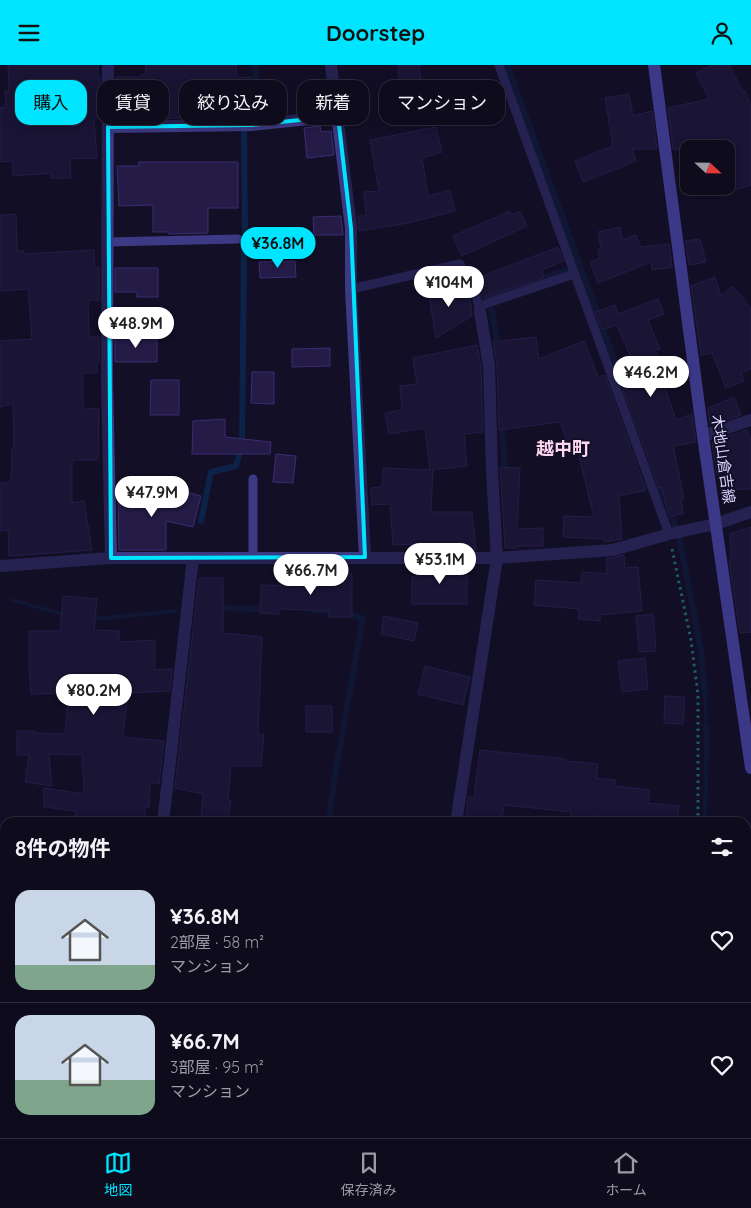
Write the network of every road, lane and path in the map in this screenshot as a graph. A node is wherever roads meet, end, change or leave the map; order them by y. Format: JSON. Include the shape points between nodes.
{"nodes":[{"id":1,"x":108,"y":65,"type":"edge"},
{"id":2,"x":331,"y":65,"type":"edge"},
{"id":3,"x":499,"y":65,"type":"edge"},
{"id":4,"x":654,"y":65,"type":"edge"},
{"id":5,"x":333,"y":80,"type":"edge"},
{"id":6,"x":297,"y":120,"type":"edge"},
{"id":7,"x":339,"y":125,"type":"edge"},
{"id":8,"x":108,"y":127,"type":"junction"},
{"id":9,"x":238,"y":239,"type":"dead end"},
{"id":10,"x":108,"y":242,"type":"junction"},
{"id":11,"x":574,"y":274,"type":"junction"},
{"id":12,"x":351,"y":289,"type":"junction"},
{"id":13,"x":479,"y":309,"type":"junction"},
{"id":14,"x":751,"y":420,"type":"edge"},
{"id":15,"x":703,"y":436,"type":"junction"},
{"id":16,"x":254,"y":479,"type":"dead end"},
{"id":17,"x":751,"y":512,"type":"edge"},
{"id":18,"x":716,"y":524,"type":"junction"},
{"id":19,"x":668,"y":534,"type":"junction"},
{"id":20,"x":672,"y":548,"type":"dead end"},
{"id":21,"x":365,"y":557,"type":"junction"},
{"id":22,"x":111,"y":558,"type":"junction"},
{"id":23,"x":193,"y":558,"type":"junction"},
{"id":24,"x":253,"y":558,"type":"junction"},
{"id":25,"x":497,"y":558,"type":"junction"},
{"id":26,"x":0,"y":566,"type":"edge"},
{"id":27,"x":751,"y":768,"type":"edge"},
{"id":28,"x":164,"y":817,"type":"edge"},
{"id":29,"x":457,"y":817,"type":"edge"},
{"id":30,"x":698,"y":817,"type":"edge"}],
"edges":[{"from":1,"to":8,"type":"street"},
{"from":2,"to":5,"type":"street"},
{"from":3,"to":11,"type":"lane"},
{"from":4,"to":15,"type":"main road","name":"木地山倉吉線"},
{"from":6,"to":8,"type":"street","via":[[252,125]]},
{"from":7,"to":12,"type":"street","via":[[351,228]]},
{"from":8,"to":10,"type":"street"},
{"from":9,"to":10,"type":"lane"},
{"from":10,"to":22,"type":"street"},
{"from":11,"to":13,"type":"lane"},
{"from":11,"to":19,"type":"lane"},
{"from":12,"to":13,"type":"lane","via":[[460,264]]},
{"from":12,"to":21,"type":"street"},
{"from":13,"to":25,"type":"street","via":[[489,365]]},
{"from":14,"to":15,"type":"street"},
{"from":15,"to":18,"type":"main road","name":"木地山倉吉線"},
{"from":16,"to":24,"type":"lane"},
{"from":17,"to":18,"type":"street"},
{"from":18,"to":19,"type":"street"},
{"from":18,"to":27,"type":"main road","name":"木地山倉吉線"},
{"from":19,"to":25,"type":"street","via":[[613,550]]},
{"from":20,"to":30,"type":"path","via":[[691,640],[698,695]]},
{"from":21,"to":24,"type":"street"},
{"from":21,"to":25,"type":"street"},
{"from":22,"to":23,"type":"street"},
{"from":22,"to":26,"type":"street"},
{"from":23,"to":24,"type":"street"},
{"from":23,"to":28,"type":"street"},
{"from":25,"to":29,"type":"street"}]}
